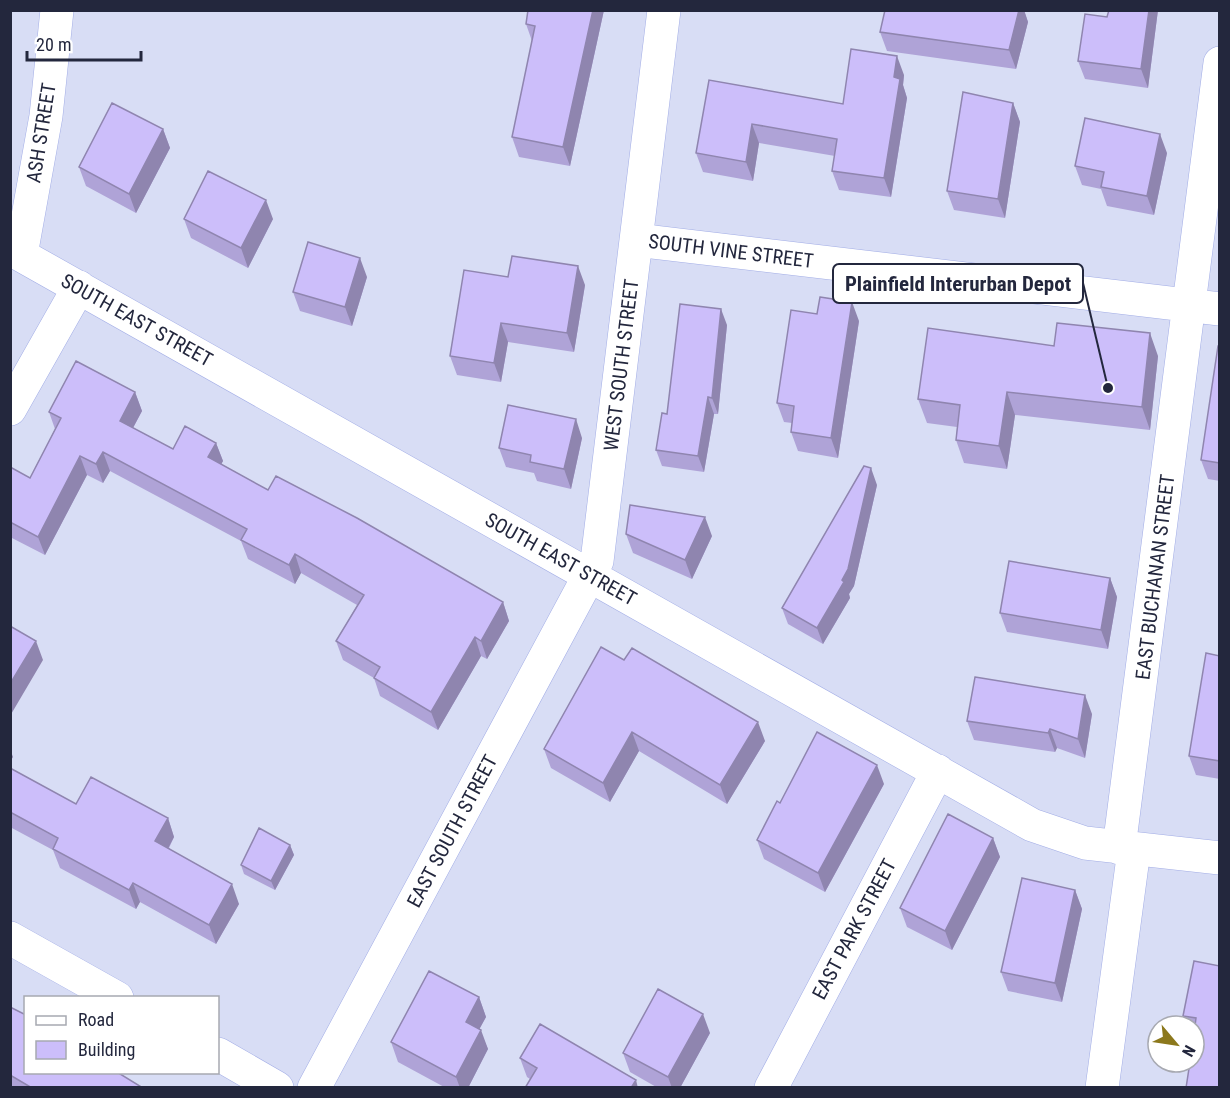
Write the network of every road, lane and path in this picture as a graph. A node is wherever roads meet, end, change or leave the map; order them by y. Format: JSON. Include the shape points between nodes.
{"nodes":[{"id":1,"x":57,"y":10,"type":"edge"},
{"id":2,"x":664,"y":10,"type":"edge"},
{"id":3,"x":1220,"y":63,"type":"edge"},
{"id":4,"x":636,"y":240,"type":"junction"},
{"id":5,"x":16,"y":252,"type":"edge"},
{"id":6,"x":79,"y":288,"type":"junction"},
{"id":7,"x":1205,"y":308,"type":"edge"},
{"id":8,"x":10,"y":409,"type":"edge"},
{"id":9,"x":589,"y":575,"type":"junction"},
{"id":10,"x":938,"y":771,"type":"junction"},
{"id":11,"x":1127,"y":849,"type":"junction"},
{"id":12,"x":1220,"y":858,"type":"edge"},
{"id":13,"x":10,"y":938,"type":"edge"},
{"id":14,"x":113,"y":996,"type":"edge"},
{"id":15,"x":219,"y":1055,"type":"edge"},
{"id":16,"x":277,"y":1088,"type":"edge"},
{"id":17,"x":314,"y":1088,"type":"edge"},
{"id":18,"x":771,"y":1088,"type":"edge"},
{"id":19,"x":1102,"y":1088,"type":"edge"}],
"edges":[{"from":1,"to":5,"type":"street","name":"ASH STREET","via":[[46,116]]},
{"from":2,"to":4,"type":"street","name":"WEST SOUTH STREET"},
{"from":3,"to":7,"type":"street","name":"EAST BUCHANAN STREET"},
{"from":4,"to":7,"type":"street","name":"SOUTH VINE STREET"},
{"from":4,"to":9,"type":"street","name":"WEST SOUTH STREET","via":[[597,561]]},
{"from":5,"to":6,"type":"street","name":"SOUTH EAST STREET"},
{"from":6,"to":8,"type":"street"},
{"from":6,"to":9,"type":"street","name":"SOUTH EAST STREET"},
{"from":7,"to":11,"type":"street","name":"EAST BUCHANAN STREET"},
{"from":9,"to":10,"type":"street","name":"SOUTH EAST STREET"},
{"from":9,"to":17,"type":"street","name":"EAST SOUTH STREET"},
{"from":10,"to":11,"type":"street","name":"SOUTH EAST STREET","via":[[1032,825],[1085,843]]},
{"from":10,"to":18,"type":"street","name":"EAST PARK STREET"},
{"from":11,"to":12,"type":"street","name":"SOUTH EAST STREET"},
{"from":11,"to":19,"type":"street","name":"EAST BUCHANAN STREET"},
{"from":13,"to":14,"type":"street"},
{"from":15,"to":16,"type":"street"}]}
